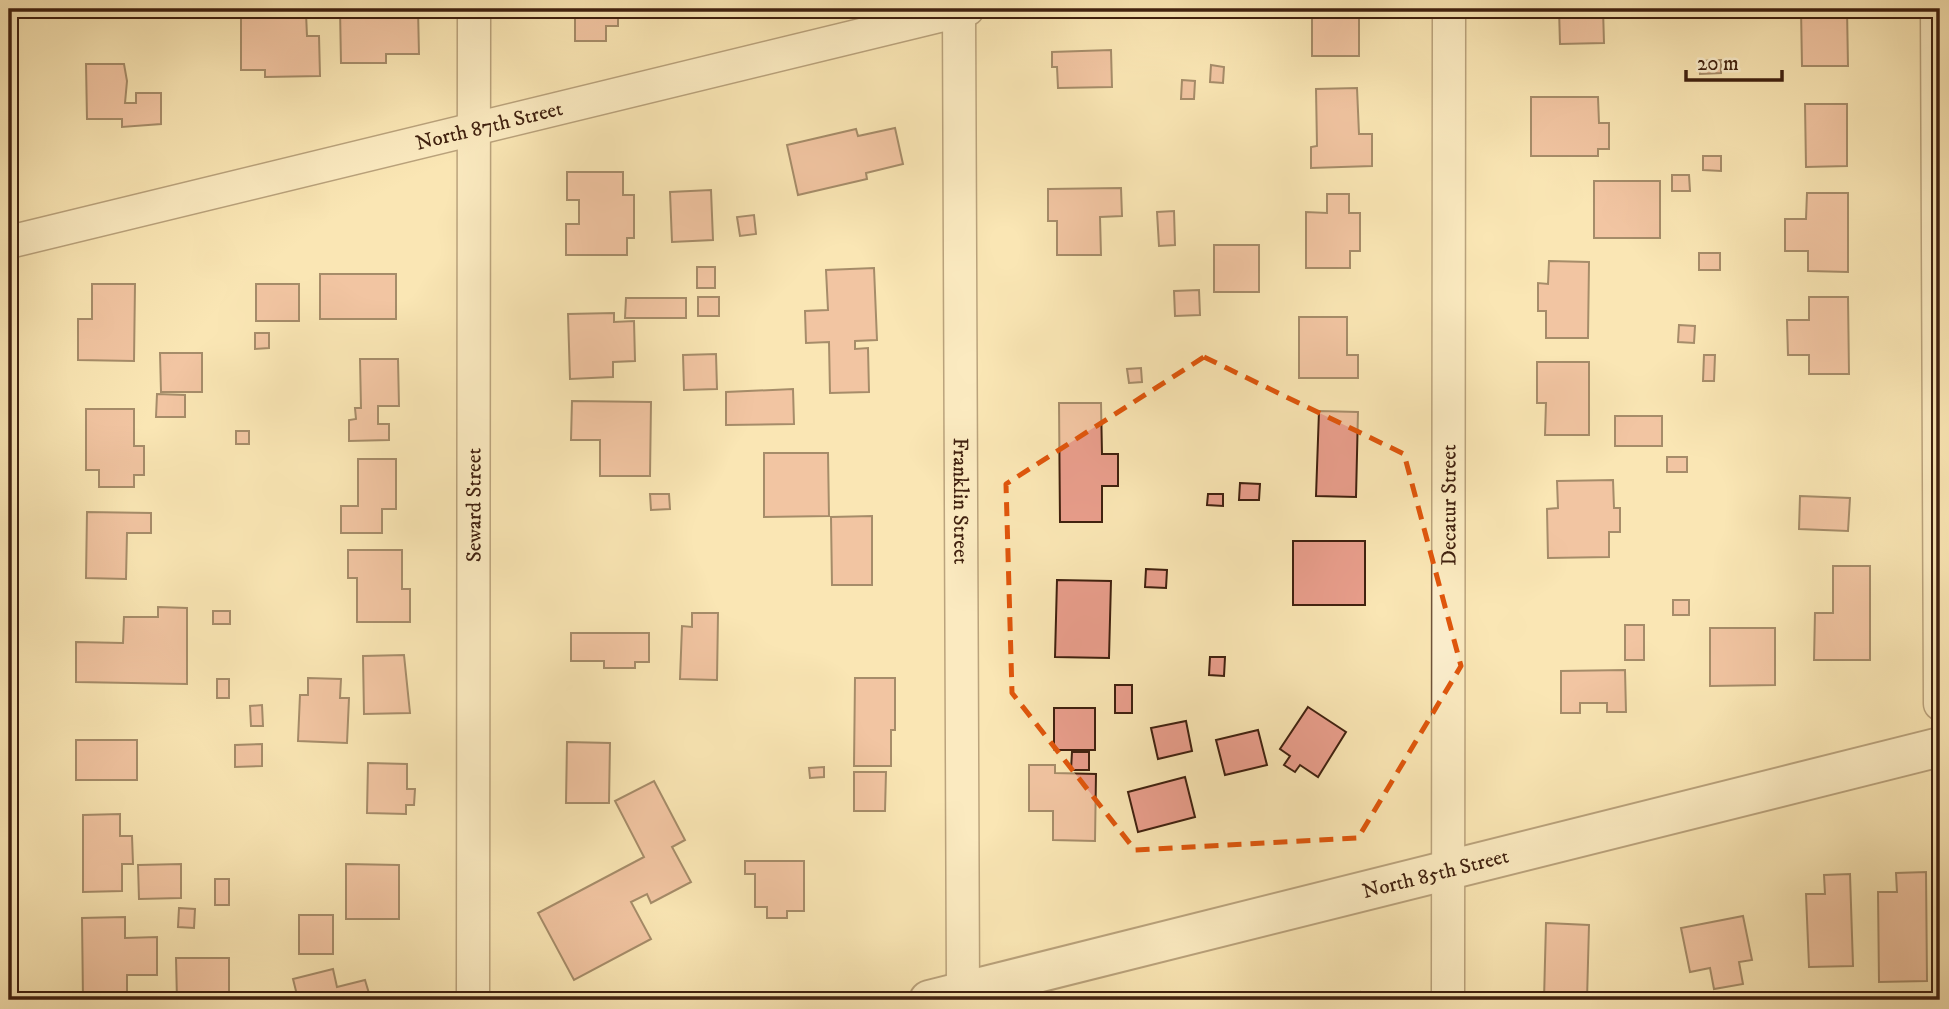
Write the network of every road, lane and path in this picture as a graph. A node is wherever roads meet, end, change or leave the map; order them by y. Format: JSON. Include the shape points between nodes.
{"nodes":[{"id":1,"x":474,"y":9,"type":"edge"},
{"id":2,"x":1449,"y":9,"type":"edge"},
{"id":3,"x":1937,"y":9,"type":"edge"},
{"id":4,"x":962,"y":10,"type":"edge"},
{"id":5,"x":474,"y":128,"type":"junction"},
{"id":6,"x":9,"y":242,"type":"edge"},
{"id":7,"x":1940,"y":705,"type":"edge"},
{"id":8,"x":1940,"y":747,"type":"edge"},
{"id":9,"x":1450,"y":871,"type":"junction"},
{"id":10,"x":946,"y":996,"type":"edge"},
{"id":11,"x":473,"y":1000,"type":"edge"},
{"id":12,"x":1448,"y":1000,"type":"edge"}],
"edges":[{"from":1,"to":5,"type":"street","name":"Seward Street"},
{"from":2,"to":9,"type":"street","name":"Decatur Street"},
{"from":3,"to":7,"type":"street"},
{"from":4,"to":5,"type":"street","name":"North 87th Street"},
{"from":4,"to":10,"type":"street","name":"Franklin Street"},
{"from":5,"to":6,"type":"street","name":"North 87th Street"},
{"from":5,"to":11,"type":"street","name":"Seward Street"},
{"from":8,"to":9,"type":"street","name":"North 85th Street"},
{"from":9,"to":10,"type":"street","name":"North 85th Street"},
{"from":9,"to":12,"type":"street","name":"Decatur Street"}]}
